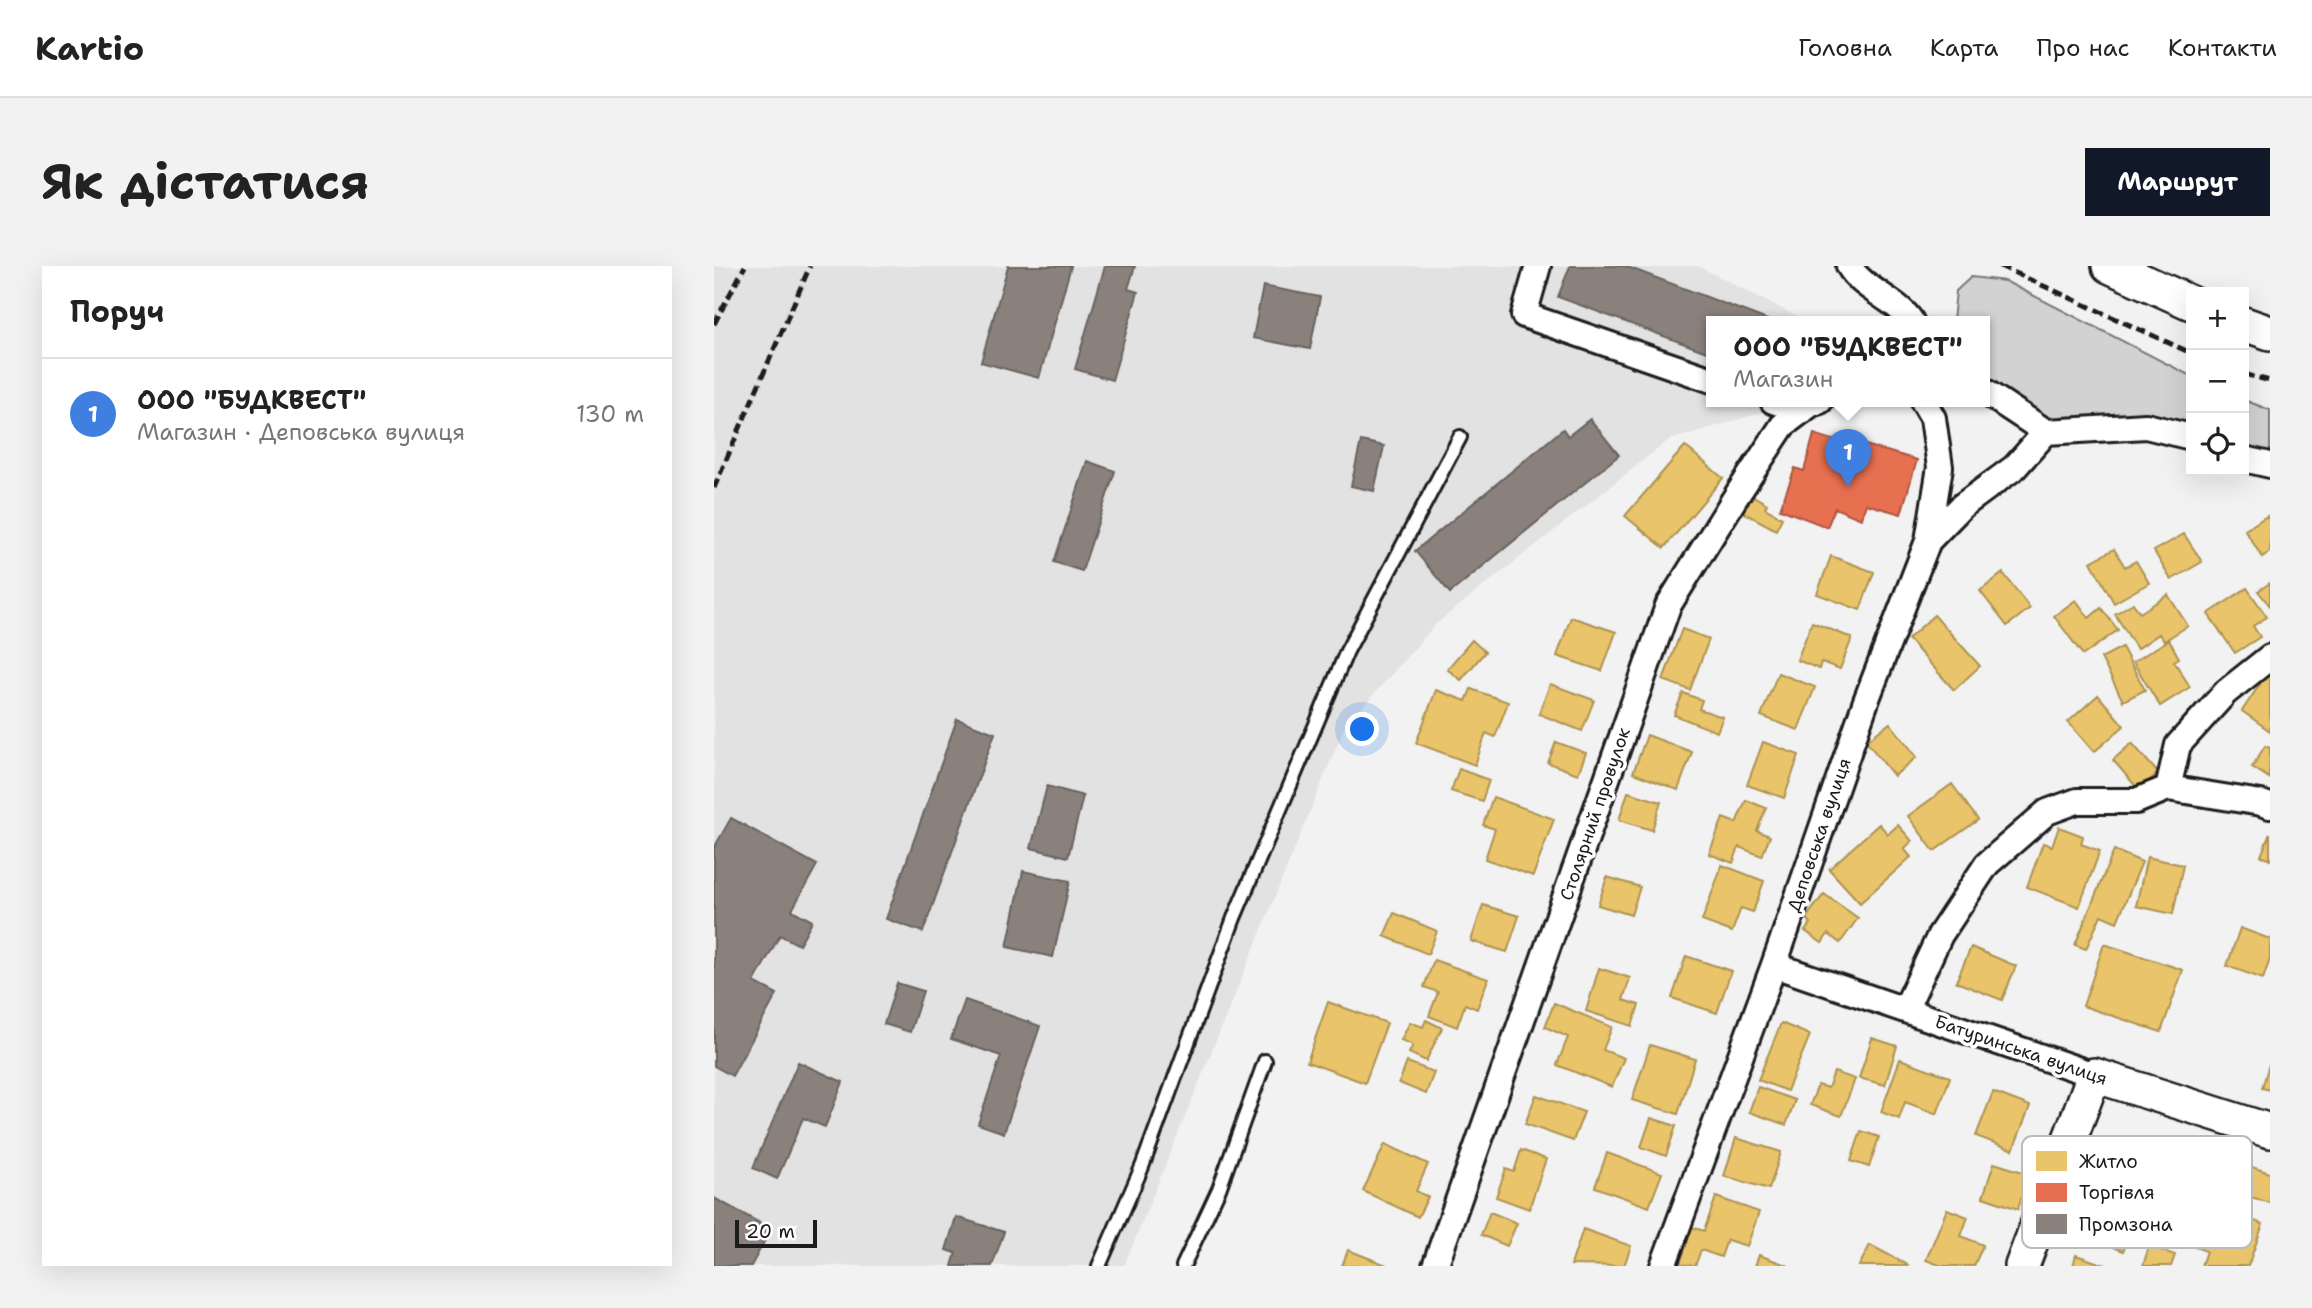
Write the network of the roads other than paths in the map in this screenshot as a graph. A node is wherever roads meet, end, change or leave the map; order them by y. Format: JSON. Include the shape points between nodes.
{"nodes":[{"id":1,"x":1538,"y":266,"type":"edge"},
{"id":2,"x":1849,"y":266,"type":"edge"},
{"id":3,"x":2109,"y":266,"type":"edge"},
{"id":4,"x":2186,"y":301,"type":"edge"},
{"id":5,"x":1908,"y":316,"type":"edge"},
{"id":6,"x":2249,"y":326,"type":"edge"},
{"id":7,"x":2270,"y":333,"type":"edge"},
{"id":8,"x":1706,"y":378,"type":"edge"},
{"id":9,"x":1990,"y":395,"type":"edge"},
{"id":10,"x":1810,"y":407,"type":"edge"},
{"id":11,"x":1927,"y":407,"type":"edge"},
{"id":12,"x":2046,"y":432,"type":"junction"},
{"id":13,"x":2186,"y":436,"type":"edge"},
{"id":14,"x":1460,"y":437,"type":"dead end"},
{"id":15,"x":2249,"y":460,"type":"edge"},
{"id":16,"x":2270,"y":465,"type":"edge"},
{"id":17,"x":1928,"y":541,"type":"junction"},
{"id":18,"x":2270,"y":657,"type":"edge"},
{"id":19,"x":2168,"y":788,"type":"junction"},
{"id":20,"x":2270,"y":806,"type":"edge"},
{"id":21,"x":1774,"y":965,"type":"junction"},
{"id":22,"x":1905,"y":1010,"type":"junction"},
{"id":23,"x":1265,"y":1062,"type":"dead end"},
{"id":24,"x":2094,"y":1075,"type":"junction"},
{"id":25,"x":2270,"y":1131,"type":"edge"},
{"id":26,"x":2071,"y":1136,"type":"edge"},
{"id":27,"x":2029,"y":1248,"type":"edge"},
{"id":28,"x":1099,"y":1266,"type":"edge"},
{"id":29,"x":1183,"y":1266,"type":"edge"},
{"id":30,"x":1434,"y":1266,"type":"edge"},
{"id":31,"x":1663,"y":1266,"type":"edge"},
{"id":32,"x":2022,"y":1266,"type":"edge"}],
"edges":[{"from":1,"to":8,"type":"street","via":[[1524,315]]},
{"from":2,"to":5,"type":"street","via":[[1854,275]]},
{"from":3,"to":4,"type":"street"},
{"from":6,"to":7,"type":"street"},
{"from":9,"to":12,"type":"street"},
{"from":10,"to":30,"type":"street","name":"Столярний провулок","via":[[1783,425],[1668,606]]},
{"from":11,"to":17,"type":"street","name":"Деповська вулиця","via":[[1933,418],[1940,467]]},
{"from":12,"to":13,"type":"street","via":[[2146,426]]},
{"from":12,"to":17,"type":"street","via":[[2015,467],[1962,506]]},
{"from":14,"to":28,"type":"lane","via":[[1347,651],[1234,918],[1142,1167]]},
{"from":15,"to":16,"type":"street"},
{"from":17,"to":21,"type":"street","name":"Деповська вулиця","via":[[1866,701]]},
{"from":18,"to":19,"type":"street","via":[[2226,692],[2178,745]]},
{"from":19,"to":20,"type":"street"},
{"from":19,"to":22,"type":"street","via":[[2136,800],[2077,802],[2047,812],[1987,864],[1940,935]]},
{"from":21,"to":22,"type":"street","name":"Батуринська вулиця"},
{"from":21,"to":31,"type":"street","name":"Деповська вулиця"},
{"from":22,"to":24,"type":"street","name":"Батуринська вулиця"},
{"from":23,"to":29,"type":"lane","via":[[1219,1189]]},
{"from":24,"to":25,"type":"street","name":"Батуринська вулиця"},
{"from":24,"to":26,"type":"street"},
{"from":27,"to":32,"type":"street"}]}
